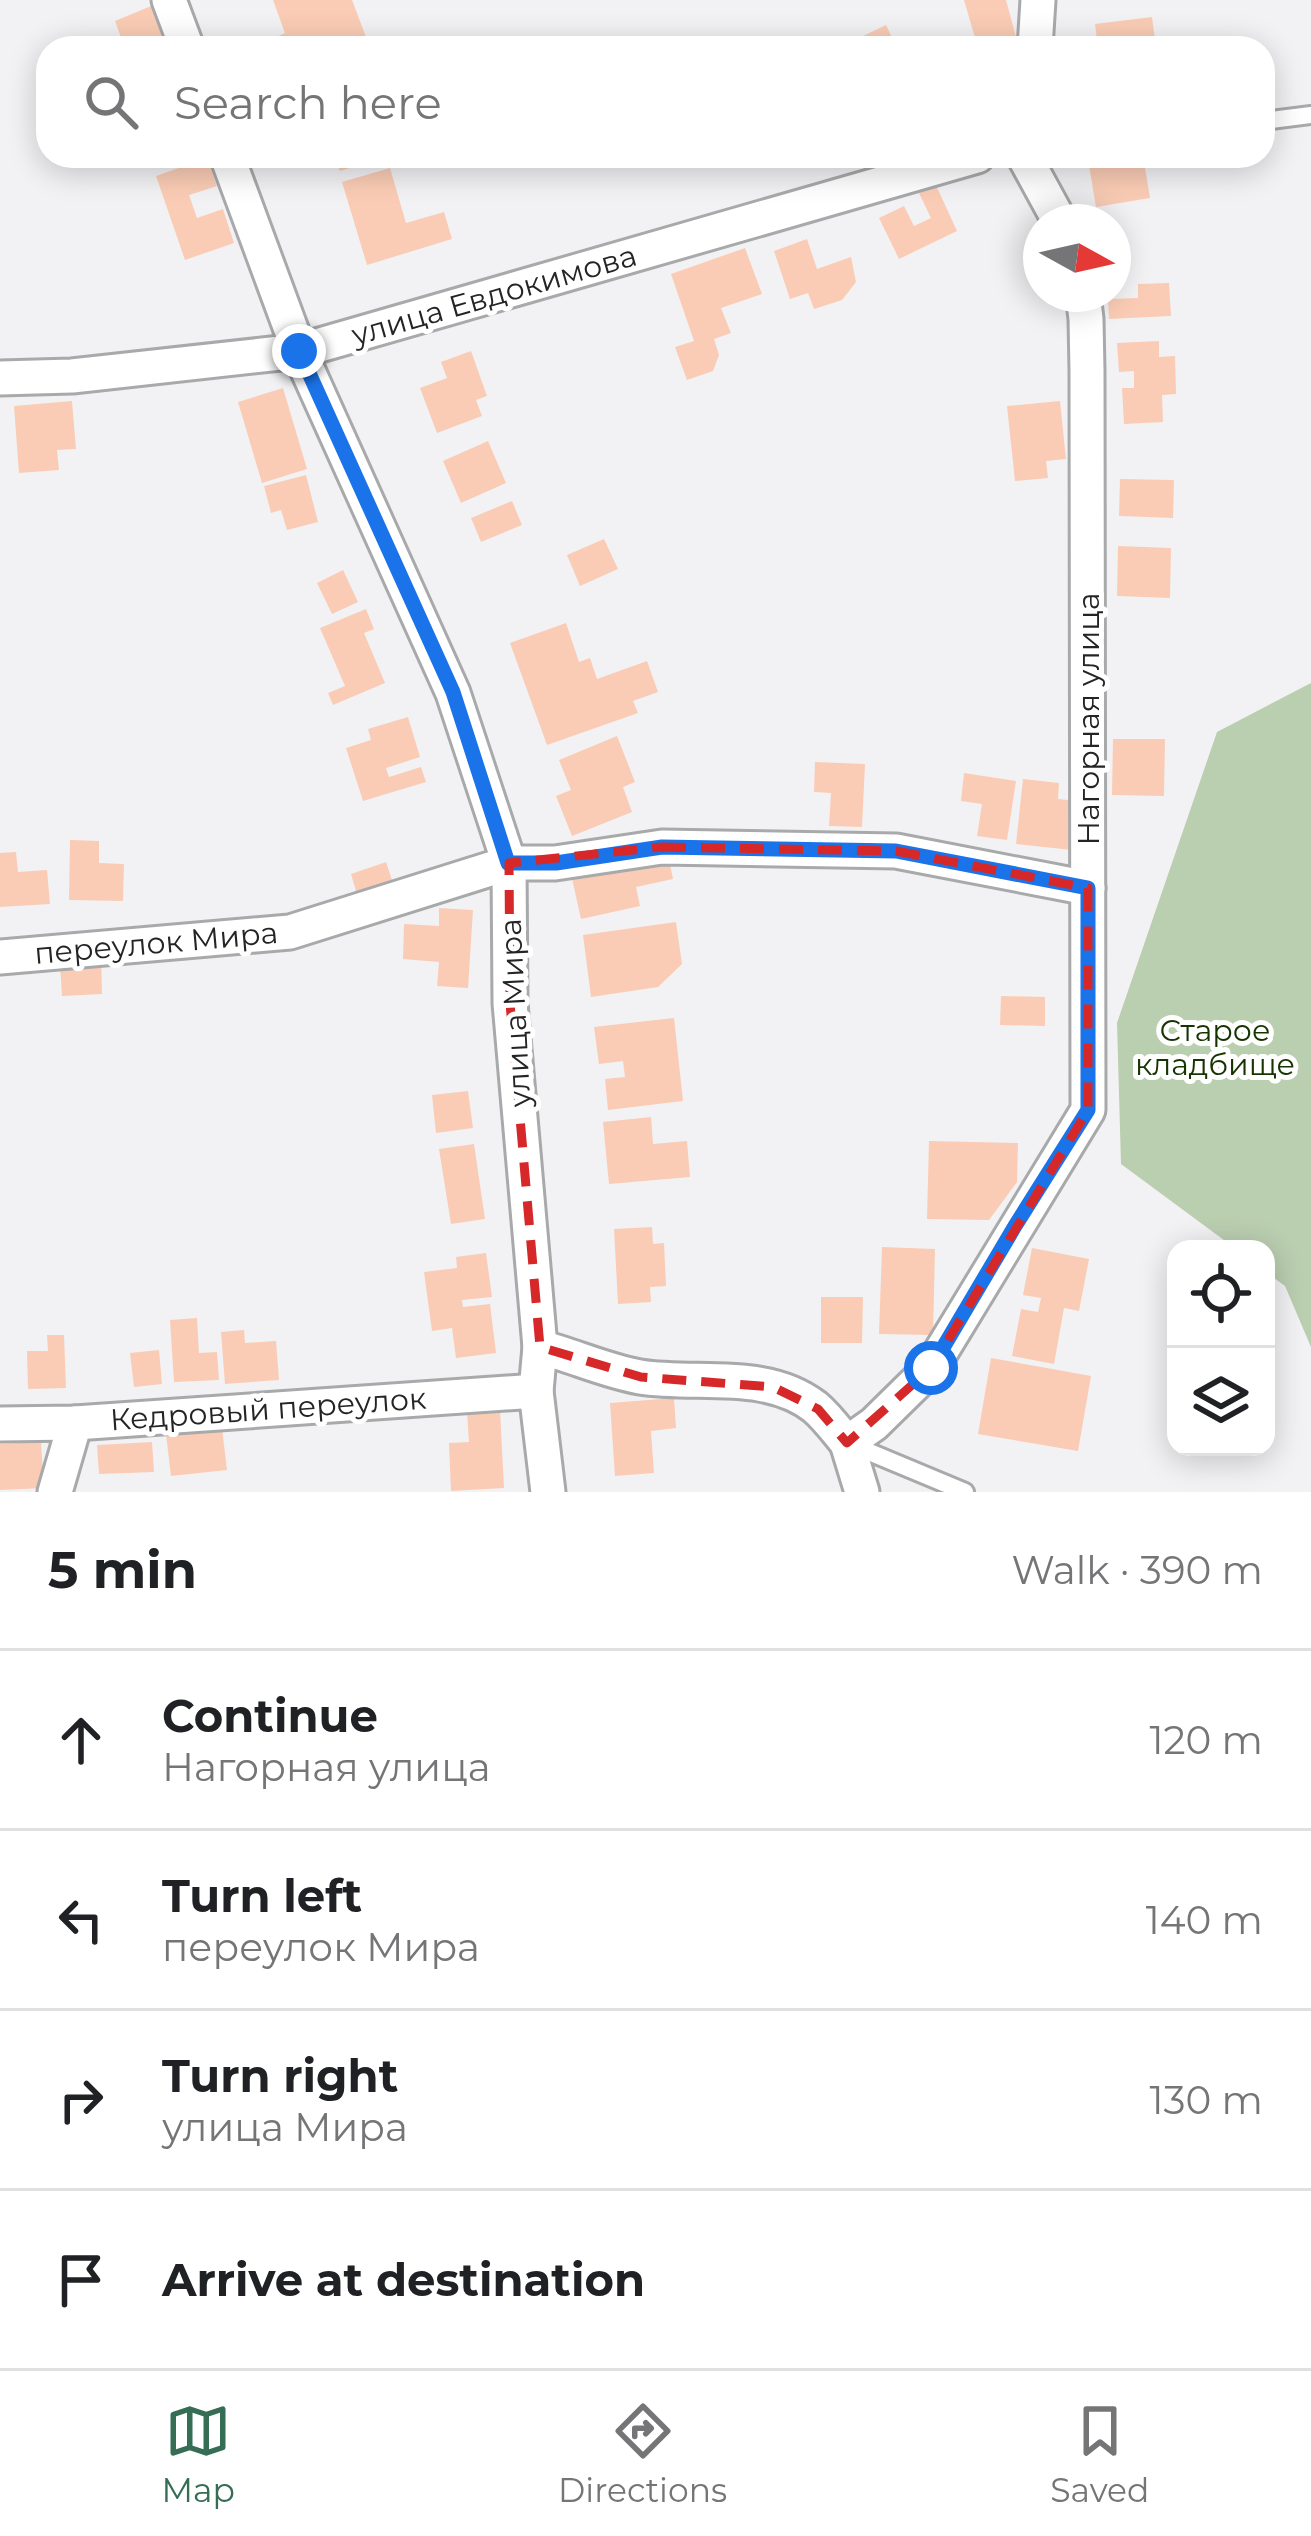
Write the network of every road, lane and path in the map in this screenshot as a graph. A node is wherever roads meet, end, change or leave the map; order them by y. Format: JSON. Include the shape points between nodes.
{"nodes":[{"id":1,"x":169,"y":0,"type":"edge"},
{"id":2,"x":1038,"y":0,"type":"edge"},
{"id":3,"x":182,"y":36,"type":"edge"},
{"id":4,"x":1036,"y":36,"type":"edge"},
{"id":5,"x":1311,"y":115,"type":"edge"},
{"id":6,"x":1275,"y":120,"type":"edge"},
{"id":7,"x":231,"y":168,"type":"edge"},
{"id":8,"x":935,"y":168,"type":"edge"},
{"id":9,"x":1031,"y":168,"type":"edge"},
{"id":10,"x":1050,"y":204,"type":"edge"},
{"id":11,"x":1085,"y":312,"type":"edge"},
{"id":12,"x":299,"y":351,"type":"junction"},
{"id":13,"x":0,"y":378,"type":"edge"},
{"id":14,"x":508,"y":863,"type":"junction"},
{"id":15,"x":1088,"y":888,"type":"junction"},
{"id":16,"x":0,"y":957,"type":"edge"},
{"id":17,"x":540,"y":1347,"type":"junction"},
{"id":18,"x":536,"y":1390,"type":"junction"},
{"id":19,"x":75,"y":1423,"type":"junction"},
{"id":20,"x":0,"y":1424,"type":"edge"},
{"id":21,"x":847,"y":1443,"type":"junction"},
{"id":22,"x":55,"y":1492,"type":"edge"},
{"id":23,"x":548,"y":1492,"type":"edge"},
{"id":24,"x":862,"y":1492,"type":"edge"},
{"id":25,"x":965,"y":1492,"type":"edge"}],
"edges":[{"from":1,"to":3,"type":"street"},
{"from":2,"to":4,"type":"street"},
{"from":5,"to":6,"type":"lane"},
{"from":7,"to":12,"type":"street","name":"улица Мира"},
{"from":8,"to":12,"type":"street","name":"улица Евдокимова"},
{"from":9,"to":10,"type":"street"},
{"from":11,"to":15,"type":"street","name":"Нагорная улица"},
{"from":12,"to":13,"type":"street","name":"улица Евдокимова"},
{"from":12,"to":14,"type":"street","name":"улица Мира","via":[[453,692]]},
{"from":14,"to":15,"type":"street","name":"переулок Мира","via":[[662,847],[896,851]]},
{"from":14,"to":16,"type":"street","name":"переулок Мира","via":[[290,932]]},
{"from":14,"to":17,"type":"street","name":"улица Мира","via":[[510,1004]]},
{"from":15,"to":21,"type":"street","name":"Нагорная улица","via":[[1088,1110],[931,1368]]},
{"from":17,"to":18,"type":"street","name":"улица Мира"},
{"from":17,"to":21,"type":"street","via":[[641,1377],[773,1387],[818,1409]]},
{"from":18,"to":19,"type":"street","name":"Кедровый переулок"},
{"from":18,"to":23,"type":"street","name":"улица Мира"},
{"from":19,"to":20,"type":"street","name":"Кедровый переулок"},
{"from":19,"to":22,"type":"street"},
{"from":21,"to":24,"type":"street"},
{"from":21,"to":25,"type":"lane"}]}
